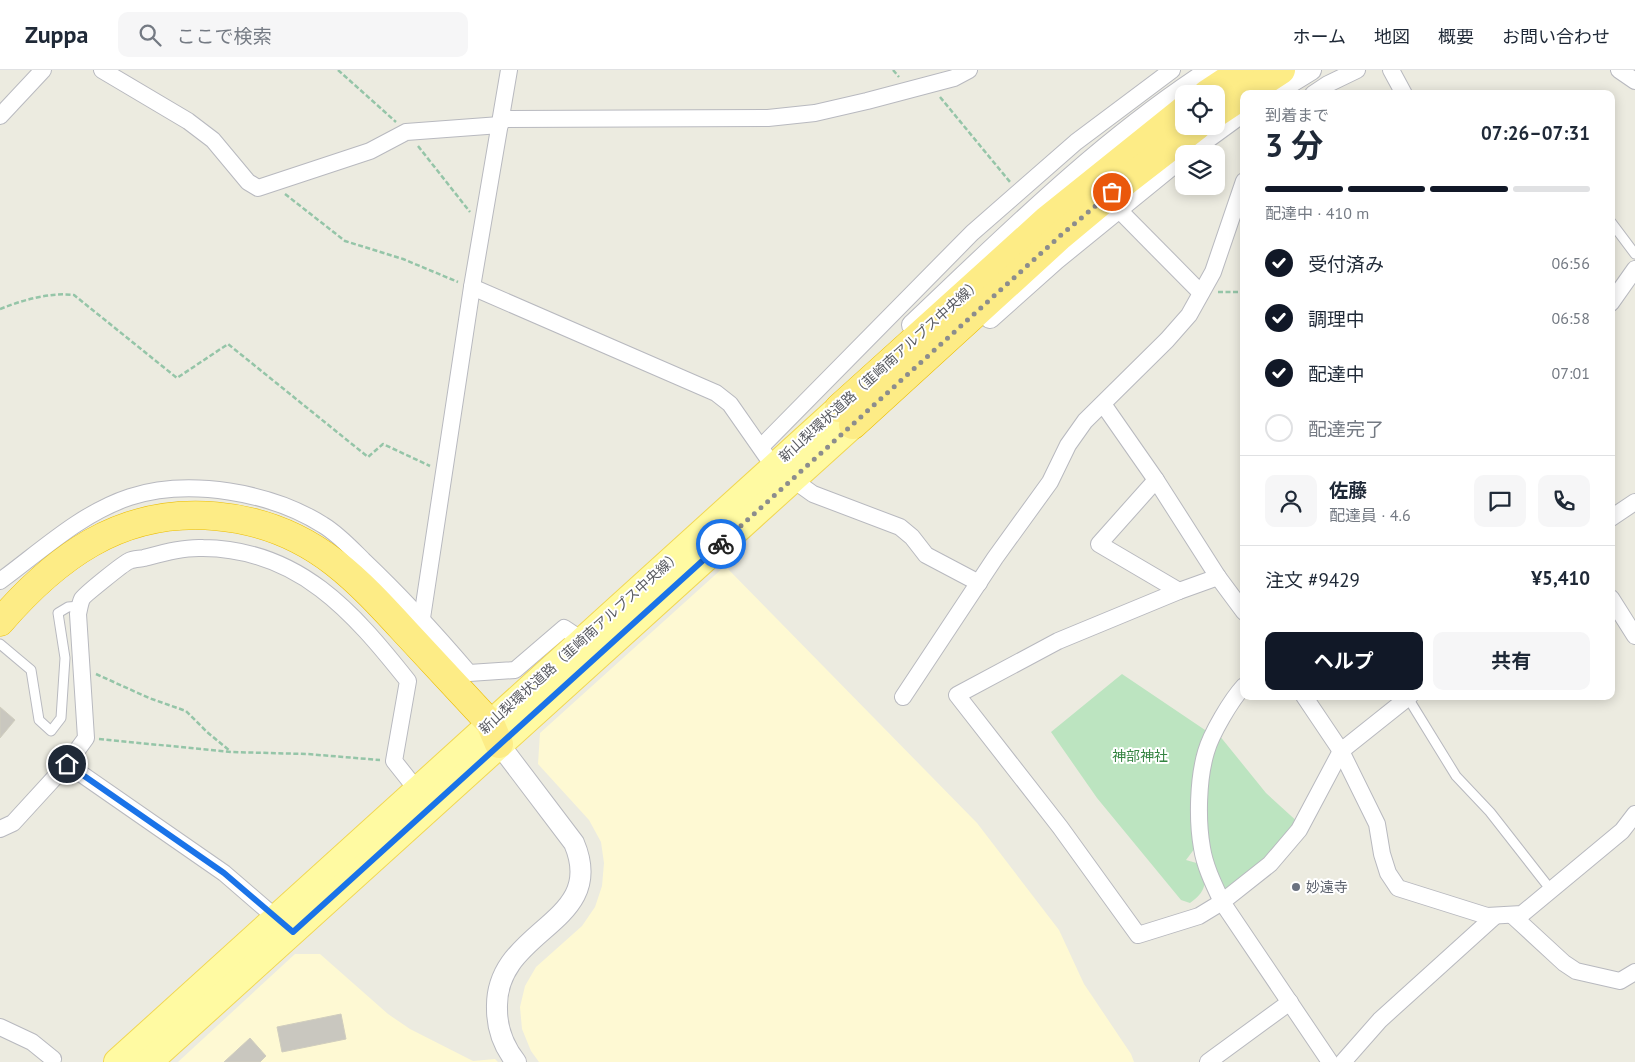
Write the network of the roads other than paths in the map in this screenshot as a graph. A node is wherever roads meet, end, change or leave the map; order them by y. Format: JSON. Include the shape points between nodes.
{"nodes":[{"id":1,"x":43,"y":70,"type":"edge"},
{"id":2,"x":102,"y":70,"type":"edge"},
{"id":3,"x":509,"y":70,"type":"edge"},
{"id":4,"x":969,"y":70,"type":"edge"},
{"id":5,"x":1172,"y":70,"type":"edge"},
{"id":6,"x":1211,"y":70,"type":"edge"},
{"id":7,"x":1243,"y":70,"type":"edge"},
{"id":8,"x":1281,"y":70,"type":"edge"},
{"id":9,"x":1311,"y":70,"type":"edge"},
{"id":10,"x":1357,"y":70,"type":"edge"},
{"id":11,"x":1391,"y":70,"type":"edge"},
{"id":12,"x":1619,"y":70,"type":"edge"},
{"id":13,"x":1635,"y":81,"type":"edge"},
{"id":14,"x":1220,"y":85,"type":"edge"},
{"id":15,"x":1251,"y":90,"type":"edge"},
{"id":16,"x":1278,"y":90,"type":"edge"},
{"id":17,"x":1318,"y":90,"type":"edge"},
{"id":18,"x":1402,"y":90,"type":"edge"},
{"id":19,"x":1240,"y":97,"type":"edge"},
{"id":20,"x":1225,"y":107,"type":"edge"},
{"id":21,"x":1240,"y":114,"type":"edge"},
{"id":22,"x":0,"y":116,"type":"edge"},
{"id":23,"x":1175,"y":117,"type":"edge"},
{"id":24,"x":500,"y":122,"type":"junction"},
{"id":25,"x":1185,"y":135,"type":"edge"},
{"id":26,"x":1197,"y":145,"type":"edge"},
{"id":27,"x":1175,"y":161,"type":"edge"},
{"id":28,"x":1240,"y":193,"type":"edge"},
{"id":29,"x":1117,"y":208,"type":"junction"},
{"id":30,"x":1615,"y":227,"type":"edge"},
{"id":31,"x":1635,"y":254,"type":"edge"},
{"id":32,"x":1635,"y":269,"type":"edge"},
{"id":33,"x":472,"y":287,"type":"junction"},
{"id":34,"x":1201,"y":293,"type":"junction"},
{"id":35,"x":1615,"y":297,"type":"edge"},
{"id":36,"x":1103,"y":404,"type":"junction"},
{"id":37,"x":846,"y":416,"type":"junction"},
{"id":38,"x":766,"y":454,"type":"junction"},
{"id":39,"x":1156,"y":480,"type":"junction"},
{"id":40,"x":799,"y":484,"type":"junction"},
{"id":41,"x":1635,"y":502,"type":"edge"},
{"id":42,"x":1615,"y":515,"type":"edge"},
{"id":43,"x":668,"y":562,"type":"junction"},
{"id":44,"x":1218,"y":577,"type":"junction"},
{"id":45,"x":0,"y":581,"type":"edge"},
{"id":46,"x":978,"y":583,"type":"junction"},
{"id":47,"x":1179,"y":591,"type":"junction"},
{"id":48,"x":1615,"y":604,"type":"edge"},
{"id":49,"x":80,"y":606,"type":"junction"},
{"id":50,"x":1240,"y":607,"type":"edge"},
{"id":51,"x":645,"y":613,"type":"junction"},
{"id":52,"x":422,"y":618,"type":"junction"},
{"id":53,"x":0,"y":622,"type":"edge"},
{"id":54,"x":1635,"y":636,"type":"edge"},
{"id":55,"x":582,"y":640,"type":"junction"},
{"id":56,"x":0,"y":644,"type":"edge"},
{"id":57,"x":1240,"y":690,"type":"edge"},
{"id":58,"x":902,"y":697,"type":"dead end"},
{"id":59,"x":1307,"y":700,"type":"edge"},
{"id":60,"x":1405,"y":700,"type":"edge"},
{"id":61,"x":1411,"y":700,"type":"edge"},
{"id":62,"x":489,"y":733,"type":"junction"},
{"id":63,"x":1341,"y":750,"type":"junction"},
{"id":64,"x":67,"y":764,"type":"junction"},
{"id":65,"x":417,"y":790,"type":"junction"},
{"id":66,"x":1635,"y":814,"type":"edge"},
{"id":67,"x":0,"y":829,"type":"edge"},
{"id":68,"x":1551,"y":890,"type":"junction"},
{"id":69,"x":1222,"y":902,"type":"junction"},
{"id":70,"x":1495,"y":916,"type":"junction"},
{"id":71,"x":1513,"y":916,"type":"junction"},
{"id":72,"x":285,"y":925,"type":"junction"},
{"id":73,"x":1635,"y":972,"type":"edge"},
{"id":74,"x":1290,"y":1002,"type":"junction"},
{"id":75,"x":0,"y":1027,"type":"edge"},
{"id":76,"x":52,"y":1062,"type":"edge"},
{"id":77,"x":117,"y":1062,"type":"edge"},
{"id":78,"x":149,"y":1062,"type":"edge"},
{"id":79,"x":516,"y":1062,"type":"edge"},
{"id":80,"x":1208,"y":1062,"type":"edge"},
{"id":81,"x":1330,"y":1062,"type":"edge"},
{"id":82,"x":1342,"y":1062,"type":"edge"}],
"edges":[{"from":1,"to":22,"type":"street"},
{"from":2,"to":24,"type":"street","via":[[213,140],[248,182],[258,188],[370,152],[406,132]]},
{"from":3,"to":24,"type":"street"},
{"from":4,"to":24,"type":"street","via":[[929,85],[815,113],[768,118]]},
{"from":5,"to":38,"type":"street","via":[[1076,142],[972,233]]},
{"from":6,"to":38,"type":"street","via":[[1116,140],[1037,206],[832,399]]},
{"from":7,"to":14,"type":"highway"},
{"from":8,"to":15,"type":"highway"},
{"from":9,"to":16,"type":"street"},
{"from":10,"to":17,"type":"street"},
{"from":11,"to":18,"type":"street"},
{"from":12,"to":13,"type":"street"},
{"from":19,"to":20,"type":"highway"},
{"from":21,"to":26,"type":"street"},
{"from":23,"to":37,"type":"highway","name":"新山梨環状道路（韮崎南アルプス中央線）","via":[[1047,220]]},
{"from":24,"to":33,"type":"street"},
{"from":25,"to":37,"type":"highway","name":"新山梨環状道路（韮崎南アルプス中央線）"},
{"from":27,"to":29,"type":"street"},
{"from":28,"to":34,"type":"street","via":[[1212,272]]},
{"from":29,"to":34,"type":"street"},
{"from":29,"to":40,"type":"street"},
{"from":30,"to":31,"type":"lane"},
{"from":32,"to":35,"type":"street"},
{"from":33,"to":38,"type":"street","via":[[716,393],[730,404]]},
{"from":33,"to":52,"type":"street"},
{"from":34,"to":36,"type":"street","via":[[1189,315],[1167,340]]},
{"from":36,"to":39,"type":"street"},
{"from":36,"to":46,"type":"street","via":[[1085,421],[1050,482]]},
{"from":37,"to":43,"type":"main road","name":"新山梨環状道路（韮崎南アルプス中央線）"},
{"from":37,"to":51,"type":"main road","name":"新山梨環状道路（韮崎南アルプス中央線）"},
{"from":38,"to":43,"type":"street"},
{"from":39,"to":44,"type":"street"},
{"from":39,"to":47,"type":"street","via":[[1099,544]]},
{"from":40,"to":46,"type":"street","via":[[813,494],[900,527],[926,555]]},
{"from":40,"to":51,"type":"street"},
{"from":41,"to":42,"type":"street"},
{"from":43,"to":55,"type":"main road","name":"新山梨環状道路（韮崎南アルプス中央線）"},
{"from":44,"to":47,"type":"street"},
{"from":44,"to":50,"type":"street"},
{"from":45,"to":52,"type":"street","via":[[91,515],[130,497],[193,488],[216,490],[259,498],[297,510],[325,526]]},
{"from":46,"to":58,"type":"street"},
{"from":47,"to":69,"type":"street","via":[[1058,641],[957,695],[1060,826],[1138,934],[1199,916]]},
{"from":48,"to":54,"type":"street"},
{"from":49,"to":56,"type":"lane","via":[[68,607],[58,613],[65,658],[61,718],[51,731],[39,720],[31,670]]},
{"from":49,"to":64,"type":"street","via":[[86,738]]},
{"from":49,"to":65,"type":"street","via":[[82,598],[128,561],[165,552],[228,549],[277,561],[307,577],[381,647],[408,681],[394,761]]},
{"from":51,"to":62,"type":"main road","name":"新山梨環状道路（韮崎南アルプス中央線）"},
{"from":52,"to":55,"type":"street","via":[[469,673],[515,670],[564,628]]},
{"from":53,"to":62,"type":"highway","via":[[63,561],[109,534],[147,521],[178,516],[233,517],[258,523],[306,544],[366,588]]},
{"from":55,"to":62,"type":"main road","name":"新山梨環状道路（韮崎南アルプス中央線）"},
{"from":56,"to":62,"type":"highway","via":[[42,596],[72,571],[98,553],[124,541],[184,528],[247,533],[274,542],[330,574]]},
{"from":57,"to":69,"type":"street","via":[[1206,751],[1201,777],[1199,821],[1202,850]]},
{"from":59,"to":63,"type":"street"},
{"from":60,"to":63,"type":"street"},
{"from":61,"to":68,"type":"lane","via":[[1456,776],[1490,812]]},
{"from":62,"to":65,"type":"main road","name":"新山梨環状道路（韮崎南アルプス中央線）"},
{"from":62,"to":72,"type":"main road","name":"新山梨環状道路（韮崎南アルプス中央線）"},
{"from":62,"to":79,"type":"street","via":[[574,843],[582,873],[573,901],[516,954],[500,984],[496,1001],[497,1020],[501,1037]]},
{"from":63,"to":69,"type":"street","via":[[1298,830],[1270,864]]},
{"from":63,"to":70,"type":"street","via":[[1377,824],[1388,873],[1398,888]]},
{"from":64,"to":67,"type":"street","via":[[13,823]]},
{"from":64,"to":72,"type":"street","via":[[224,873]]},
{"from":65,"to":72,"type":"main road","name":"新山梨環状道路（韮崎南アルプス中央線）"},
{"from":66,"to":68,"type":"street","via":[[1622,831]]},
{"from":68,"to":71,"type":"street","via":[[1522,914]]},
{"from":69,"to":74,"type":"street"},
{"from":70,"to":71,"type":"street"},
{"from":70,"to":82,"type":"street","via":[[1380,1020]]},
{"from":71,"to":73,"type":"street","via":[[1564,964],[1576,970],[1620,981]]},
{"from":72,"to":77,"type":"main road","name":"新山梨環状道路（韮崎南アルプス中央線）"},
{"from":72,"to":78,"type":"main road","name":"新山梨環状道路（韮崎南アルプス中央線）"},
{"from":74,"to":80,"type":"street"},
{"from":74,"to":81,"type":"street"},
{"from":75,"to":76,"type":"street","via":[[32,1042],[53,1059]]}]}
